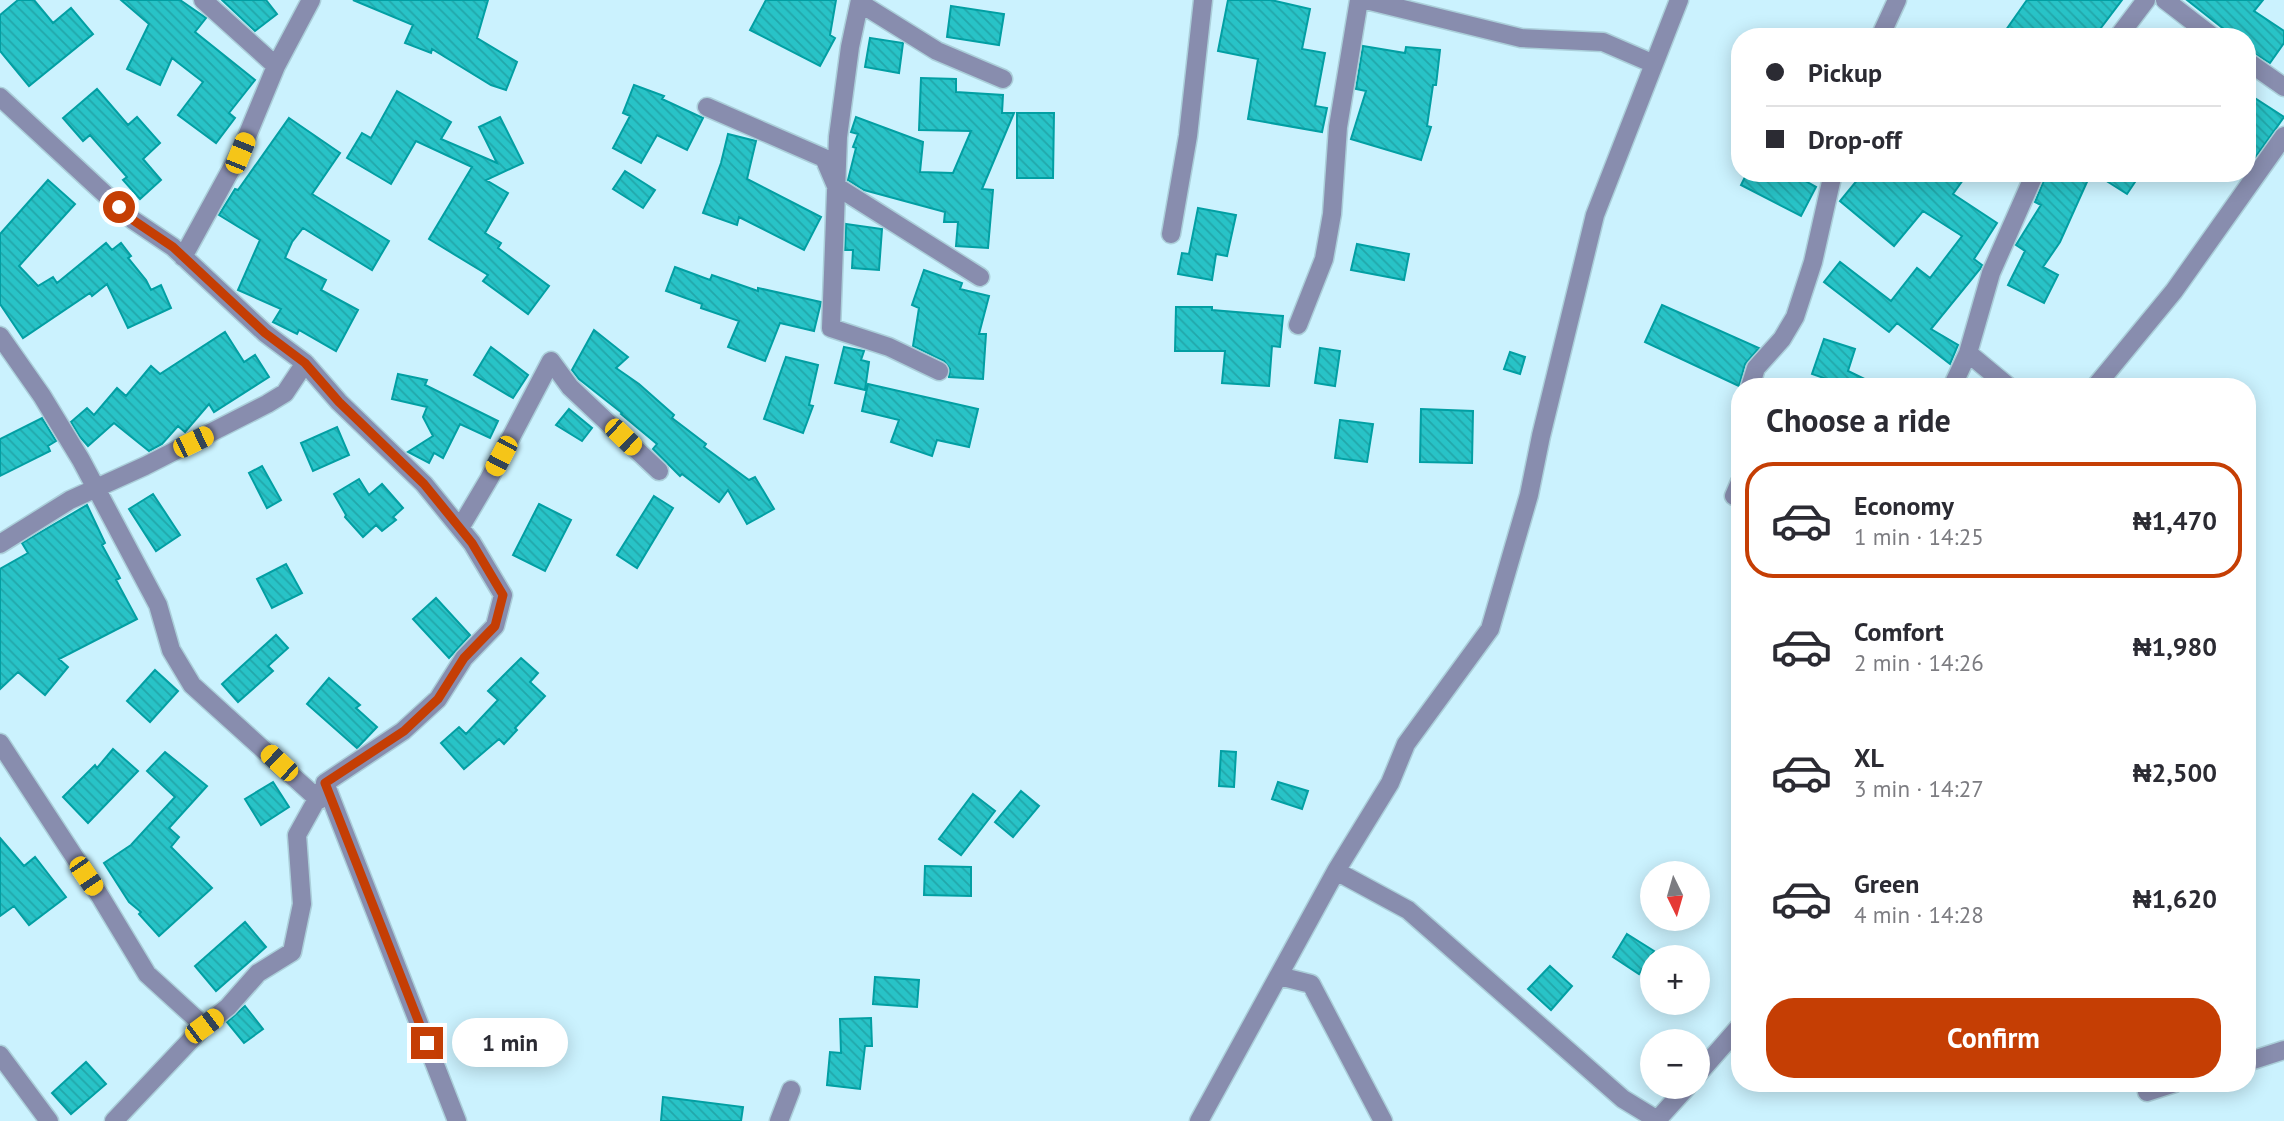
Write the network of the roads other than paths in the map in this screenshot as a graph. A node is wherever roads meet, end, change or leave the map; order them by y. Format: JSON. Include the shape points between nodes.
{"nodes":[{"id":1,"x":203,"y":0,"type":"edge"},
{"id":2,"x":311,"y":0,"type":"edge"},
{"id":3,"x":1203,"y":0,"type":"edge"},
{"id":4,"x":1359,"y":0,"type":"edge"},
{"id":5,"x":1366,"y":0,"type":"edge"},
{"id":6,"x":1679,"y":0,"type":"edge"},
{"id":7,"x":1897,"y":0,"type":"edge"},
{"id":8,"x":2146,"y":0,"type":"edge"},
{"id":9,"x":2165,"y":0,"type":"edge"},
{"id":10,"x":860,"y":1,"type":"edge"},
{"id":11,"x":1884,"y":28,"type":"edge"},
{"id":12,"x":2125,"y":28,"type":"edge"},
{"id":13,"x":2201,"y":28,"type":"edge"},
{"id":14,"x":1654,"y":64,"type":"junction"},
{"id":15,"x":276,"y":66,"type":"junction"},
{"id":16,"x":2256,"y":67,"type":"edge"},
{"id":17,"x":1003,"y":79,"type":"dead end"},
{"id":18,"x":2284,"y":87,"type":"edge"},
{"id":19,"x":0,"y":97,"type":"edge"},
{"id":20,"x":707,"y":107,"type":"dead end"},
{"id":21,"x":2283,"y":142,"type":"edge"},
{"id":22,"x":2256,"y":175,"type":"edge"},
{"id":23,"x":1831,"y":182,"type":"edge"},
{"id":24,"x":2031,"y":182,"type":"edge"},
{"id":25,"x":2251,"y":182,"type":"edge"},
{"id":26,"x":836,"y":186,"type":"junction"},
{"id":27,"x":1171,"y":234,"type":"dead end"},
{"id":28,"x":183,"y":257,"type":"junction"},
{"id":29,"x":980,"y":276,"type":"dead end"},
{"id":30,"x":1298,"y":325,"type":"dead end"},
{"id":31,"x":0,"y":336,"type":"edge"},
{"id":32,"x":1968,"y":353,"type":"junction"},
{"id":33,"x":305,"y":363,"type":"junction"},
{"id":34,"x":939,"y":371,"type":"dead end"},
{"id":35,"x":1753,"y":378,"type":"edge"},
{"id":36,"x":1956,"y":378,"type":"edge"},
{"id":37,"x":1998,"y":378,"type":"edge"},
{"id":38,"x":2102,"y":378,"type":"edge"},
{"id":39,"x":659,"y":471,"type":"dead end"},
{"id":40,"x":96,"y":488,"type":"junction"},
{"id":41,"x":460,"y":528,"type":"junction"},
{"id":42,"x":0,"y":544,"type":"edge"},
{"id":43,"x":0,"y":743,"type":"edge"},
{"id":44,"x":322,"y":791,"type":"junction"},
{"id":45,"x":1336,"y":871,"type":"junction"},
{"id":46,"x":1279,"y":976,"type":"junction"},
{"id":47,"x":204,"y":1026,"type":"junction"},
{"id":48,"x":1731,"y":1036,"type":"edge"},
{"id":49,"x":2284,"y":1050,"type":"edge"},
{"id":50,"x":0,"y":1055,"type":"edge"},
{"id":51,"x":2256,"y":1059,"type":"edge"},
{"id":52,"x":1710,"y":1060,"type":"edge"},
{"id":53,"x":791,"y":1090,"type":"dead end"},
{"id":54,"x":1676,"y":1099,"type":"edge"},
{"id":55,"x":1659,"y":1120,"type":"edge"},
{"id":56,"x":49,"y":1121,"type":"edge"},
{"id":57,"x":114,"y":1121,"type":"edge"},
{"id":58,"x":457,"y":1121,"type":"edge"},
{"id":59,"x":779,"y":1121,"type":"edge"},
{"id":60,"x":1199,"y":1121,"type":"edge"},
{"id":61,"x":1382,"y":1121,"type":"edge"}],
"edges":[{"from":1,"to":15,"type":"street"},
{"from":2,"to":15,"type":"street"},
{"from":3,"to":27,"type":"street","via":[[1188,136]]},
{"from":4,"to":30,"type":"street","via":[[1338,127],[1324,259]]},
{"from":5,"to":14,"type":"street","via":[[1521,38],[1603,42]]},
{"from":6,"to":14,"type":"street"},
{"from":7,"to":11,"type":"street"},
{"from":8,"to":12,"type":"street"},
{"from":9,"to":13,"type":"street"},
{"from":10,"to":17,"type":"street","via":[[937,51]]},
{"from":10,"to":26,"type":"street","via":[[838,137]]},
{"from":14,"to":45,"type":"street","via":[[1595,215],[1529,495],[1490,629],[1406,744],[1391,783]]},
{"from":15,"to":28,"type":"street","via":[[240,153]]},
{"from":16,"to":18,"type":"street"},
{"from":19,"to":28,"type":"street","via":[[133,220]]},
{"from":20,"to":26,"type":"street","via":[[824,158]]},
{"from":21,"to":22,"type":"street"},
{"from":23,"to":35,"type":"street","via":[[1795,317]]},
{"from":24,"to":32,"type":"street","via":[[1991,273]]},
{"from":25,"to":38,"type":"street","via":[[2174,291]]},
{"from":26,"to":29,"type":"street"},
{"from":26,"to":34,"type":"street","via":[[831,328],[889,347]]},
{"from":28,"to":33,"type":"street","via":[[265,333]]},
{"from":31,"to":40,"type":"street"},
{"from":32,"to":36,"type":"street"},
{"from":32,"to":37,"type":"street"},
{"from":33,"to":40,"type":"street","via":[[285,393],[267,404]]},
{"from":33,"to":41,"type":"street","via":[[424,484]]},
{"from":39,"to":41,"type":"street","via":[[570,387],[551,361]]},
{"from":40,"to":42,"type":"street"},
{"from":40,"to":44,"type":"street","via":[[158,605],[171,650],[192,685]]},
{"from":41,"to":44,"type":"street","via":[[503,595],[495,626],[464,658],[438,699],[404,731]]},
{"from":43,"to":47,"type":"street","via":[[147,974]]},
{"from":44,"to":47,"type":"street","via":[[297,835],[302,904],[292,952],[258,973]]},
{"from":44,"to":58,"type":"street"},
{"from":45,"to":46,"type":"street"},
{"from":45,"to":55,"type":"street","via":[[1409,911],[1623,1099]]},
{"from":46,"to":60,"type":"street"},
{"from":46,"to":61,"type":"street","via":[[1311,984]]},
{"from":47,"to":57,"type":"street"},
{"from":48,"to":52,"type":"street"},
{"from":49,"to":51,"type":"street"},
{"from":50,"to":56,"type":"street"},
{"from":53,"to":59,"type":"street"},
{"from":54,"to":55,"type":"street"}]}
